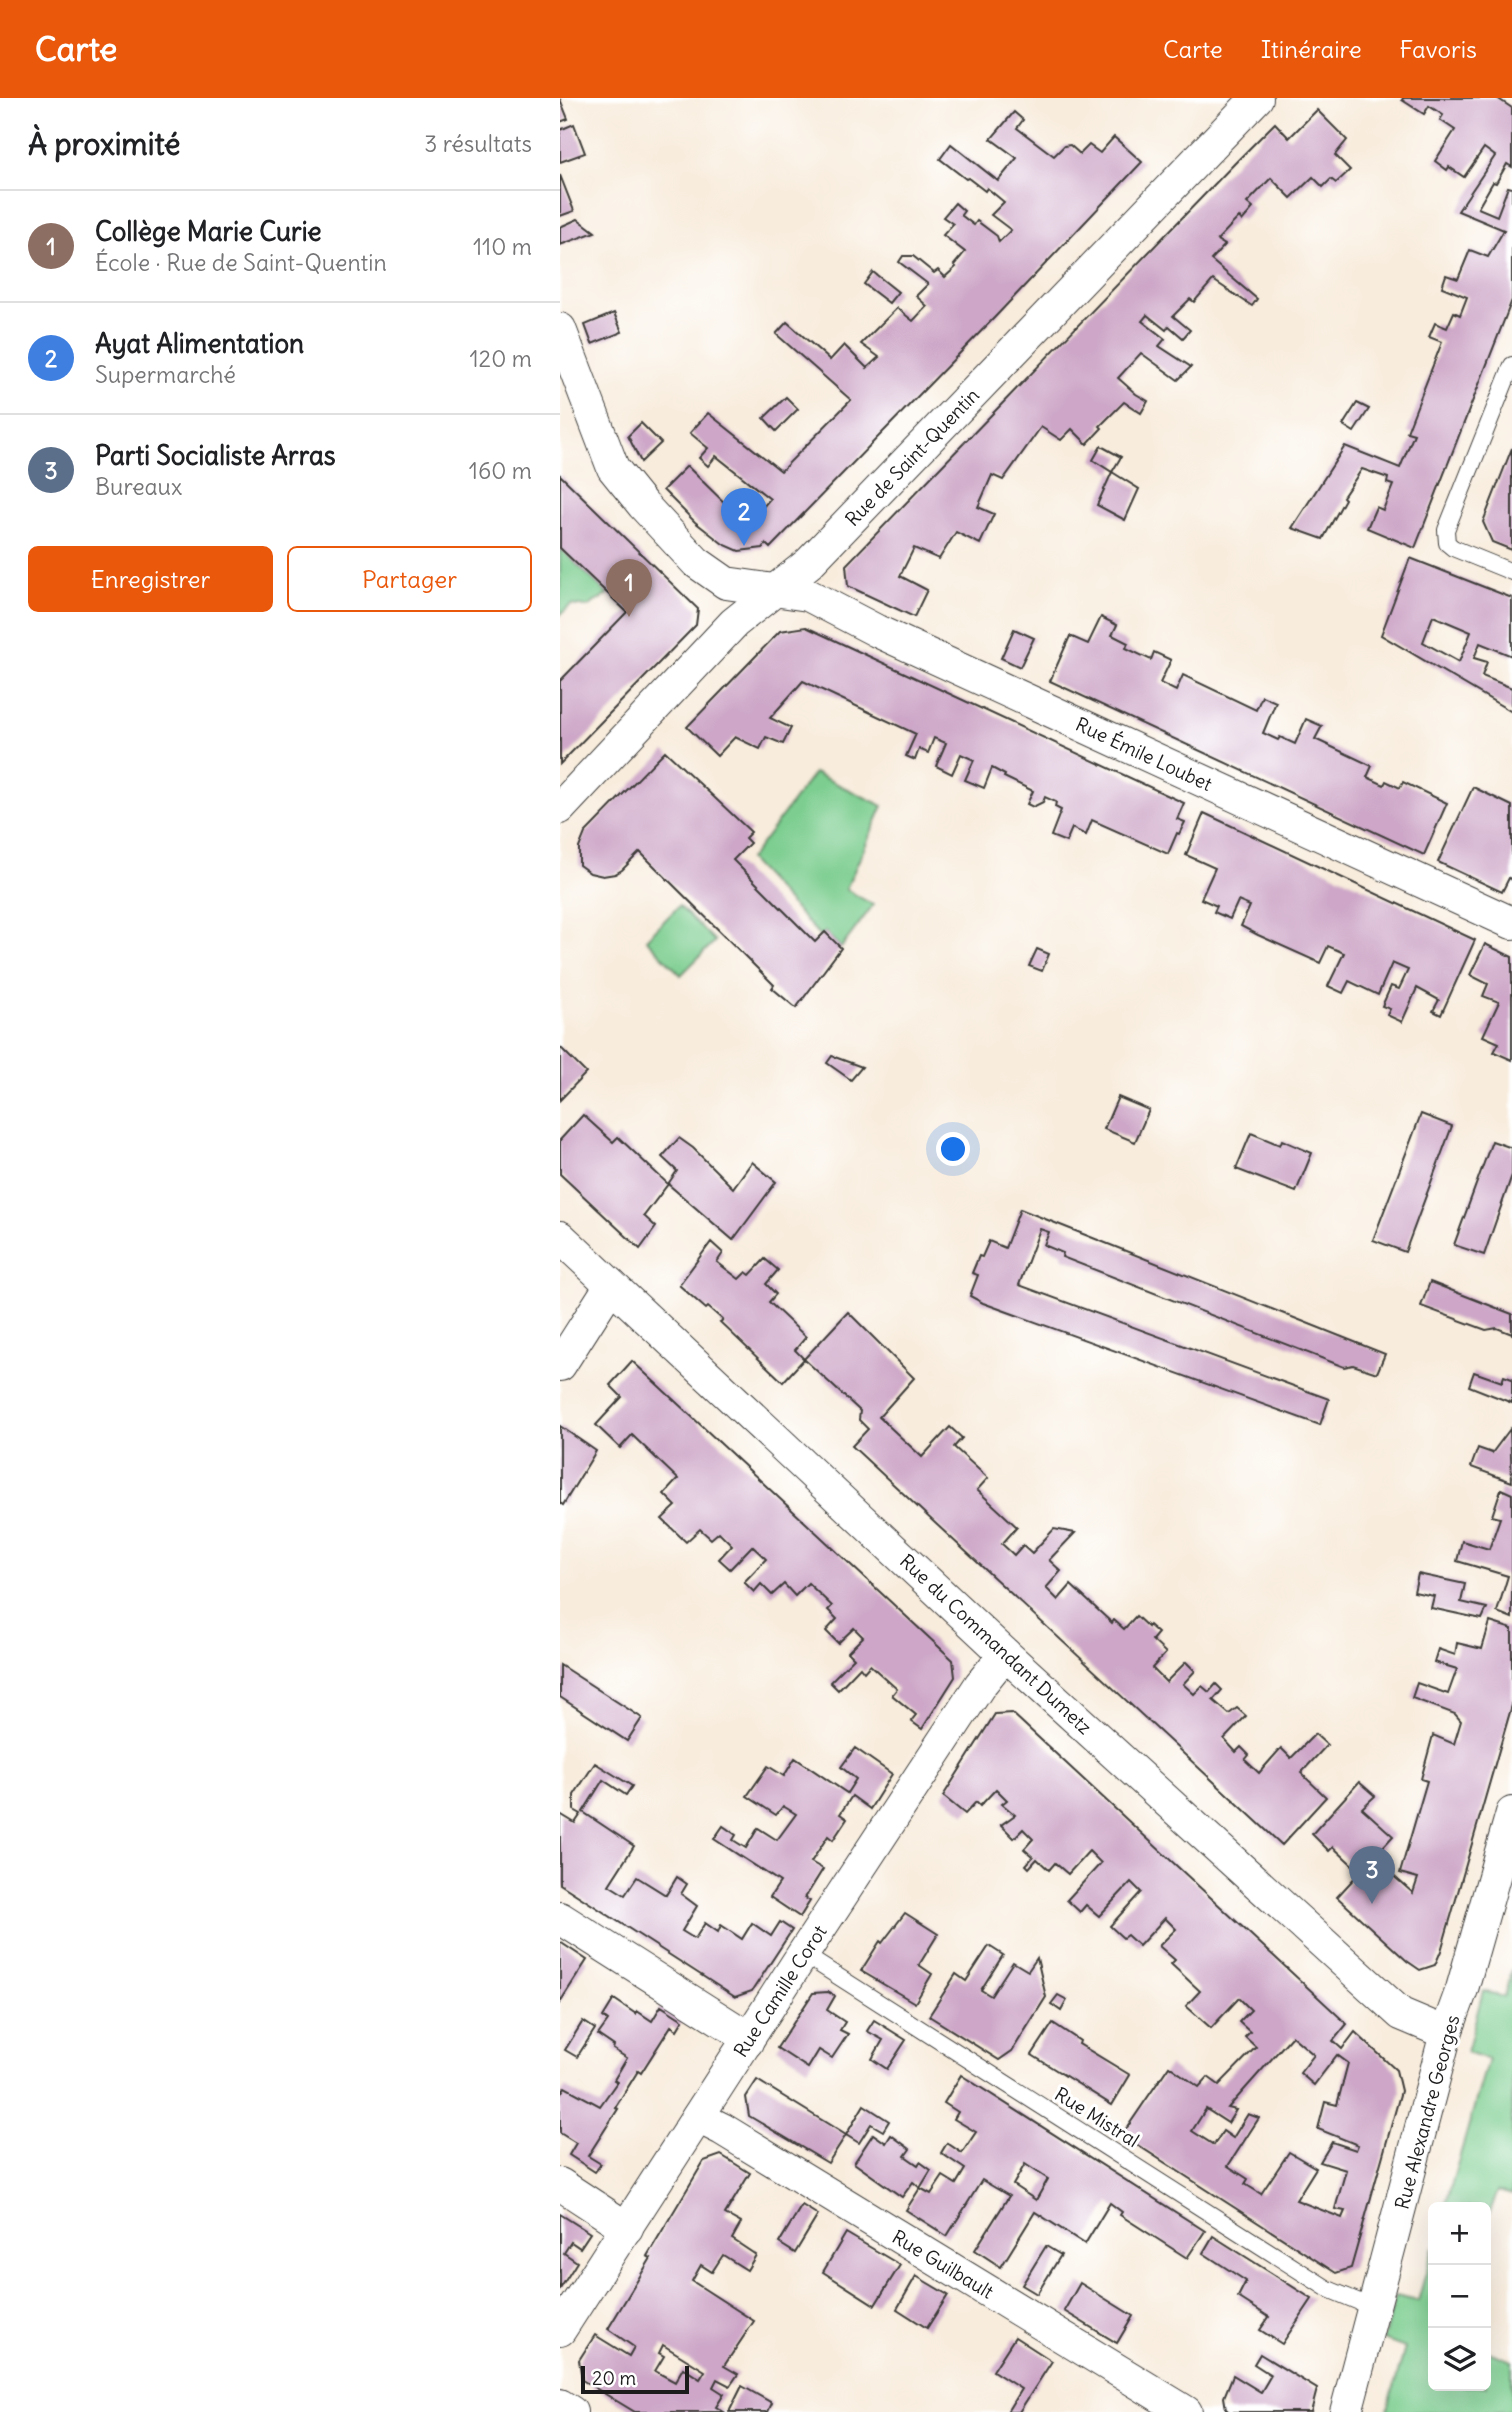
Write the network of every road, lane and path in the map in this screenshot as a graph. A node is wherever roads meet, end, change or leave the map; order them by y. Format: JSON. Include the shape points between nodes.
{"nodes":[{"id":1,"x":1257,"y":98,"type":"edge"},
{"id":2,"x":560,"y":329,"type":"edge"},
{"id":3,"x":1512,"y":365,"type":"edge"},
{"id":4,"x":1512,"y":572,"type":"edge"},
{"id":5,"x":775,"y":590,"type":"junction"},
{"id":6,"x":560,"y":808,"type":"edge"},
{"id":7,"x":1512,"y":923,"type":"edge"},
{"id":8,"x":560,"y":1237,"type":"edge"},
{"id":9,"x":611,"y":1285,"type":"junction"},
{"id":10,"x":560,"y":1366,"type":"edge"},
{"id":11,"x":1005,"y":1654,"type":"junction"},
{"id":12,"x":1512,"y":1813,"type":"edge"},
{"id":13,"x":560,"y":1918,"type":"edge"},
{"id":14,"x":803,"y":1954,"type":"junction"},
{"id":15,"x":1446,"y":2033,"type":"junction"},
{"id":16,"x":747,"y":2042,"type":"junction"},
{"id":17,"x":698,"y":2117,"type":"junction"},
{"id":18,"x":560,"y":2184,"type":"edge"},
{"id":19,"x":627,"y":2228,"type":"junction"},
{"id":20,"x":1374,"y":2308,"type":"junction"},
{"id":21,"x":560,"y":2330,"type":"edge"},
{"id":22,"x":560,"y":2405,"type":"edge"},
{"id":23,"x":571,"y":2412,"type":"edge"},
{"id":24,"x":1186,"y":2412,"type":"edge"},
{"id":25,"x":1346,"y":2412,"type":"edge"}],
"edges":[{"from":1,"to":5,"type":"street","name":"Rue de Saint-Quentin","via":[[809,563]]},
{"from":2,"to":5,"type":"street","name":"Rue Émile Loubet","via":[[613,468],[643,505],[696,562],[726,583]]},
{"from":3,"to":4,"type":"lane","via":[[1446,530],[1447,543],[1453,548]]},
{"from":5,"to":6,"type":"street","name":"Rue de Saint-Quentin","via":[[734,623]]},
{"from":5,"to":7,"type":"street","name":"Rue Émile Loubet","via":[[808,595],[902,643]]},
{"from":8,"to":9,"type":"street","name":"Rue du Commandant Dumetz"},
{"from":9,"to":10,"type":"street"},
{"from":9,"to":11,"type":"street","name":"Rue du Commandant Dumetz"},
{"from":11,"to":14,"type":"street","name":"Rue Camille Corot"},
{"from":11,"to":15,"type":"street","name":"Rue du Commandant Dumetz","via":[[1401,2014]]},
{"from":12,"to":15,"type":"street","name":"Rue Alexandre Georges"},
{"from":13,"to":16,"type":"street","via":[[735,2029]]},
{"from":14,"to":16,"type":"street","name":"Rue Camille Corot"},
{"from":14,"to":20,"type":"lane","name":"Rue Mistral","via":[[1328,2289]]},
{"from":15,"to":20,"type":"street","name":"Rue Alexandre Georges"},
{"from":16,"to":17,"type":"street","name":"Rue Camille Corot"},
{"from":17,"to":19,"type":"street","name":"Rue Camille Corot"},
{"from":17,"to":24,"type":"street","name":"Rue Guilbault"},
{"from":18,"to":19,"type":"street"},
{"from":19,"to":21,"type":"street","name":"Rue Camille Corot"},
{"from":20,"to":25,"type":"street","name":"Rue Alexandre Georges"},
{"from":22,"to":23,"type":"street"}]}
